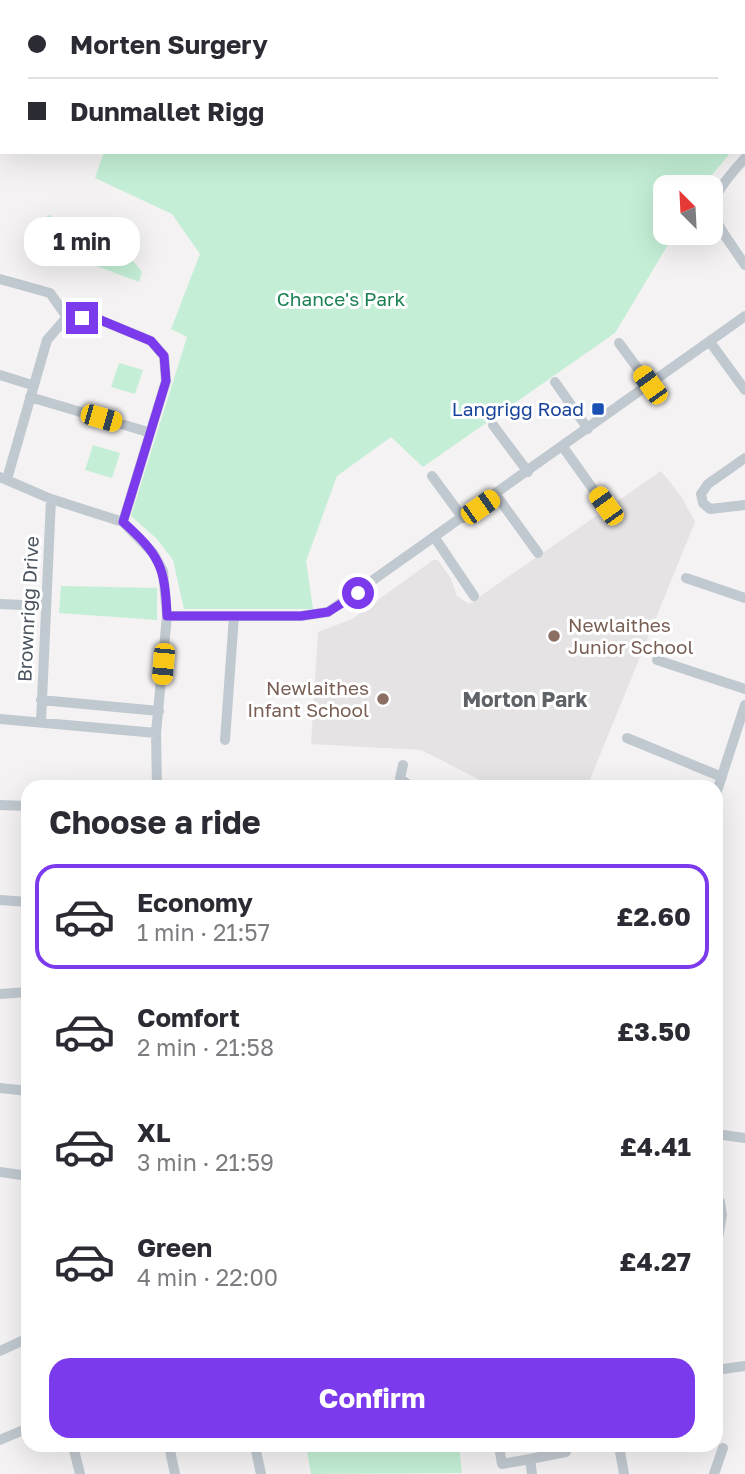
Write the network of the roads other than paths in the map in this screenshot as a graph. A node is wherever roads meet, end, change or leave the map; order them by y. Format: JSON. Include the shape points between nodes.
{"nodes":[{"id":1,"x":745,"y":158,"type":"edge"},
{"id":2,"x":745,"y":265,"type":"edge"},
{"id":3,"x":0,"y":279,"type":"edge"},
{"id":4,"x":745,"y":316,"type":"edge"},
{"id":5,"x":67,"y":317,"type":"junction"},
{"id":6,"x":710,"y":342,"type":"junction"},
{"id":7,"x":619,"y":343,"type":"dead end"},
{"id":8,"x":0,"y":375,"type":"edge"},
{"id":9,"x":555,"y":382,"type":"dead end"},
{"id":10,"x":32,"y":385,"type":"junction"},
{"id":11,"x":650,"y":385,"type":"junction"},
{"id":12,"x":745,"y":390,"type":"edge"},
{"id":13,"x":30,"y":397,"type":"junction"},
{"id":14,"x":493,"y":425,"type":"dead end"},
{"id":15,"x":588,"y":429,"type":"junction"},
{"id":16,"x":148,"y":432,"type":"junction"},
{"id":17,"x":563,"y":447,"type":"junction"},
{"id":18,"x":745,"y":458,"type":"edge"},
{"id":19,"x":528,"y":472,"type":"junction"},
{"id":20,"x":432,"y":476,"type":"dead end"},
{"id":21,"x":4,"y":478,"type":"edge"},
{"id":22,"x":496,"y":495,"type":"junction"},
{"id":23,"x":51,"y":499,"type":"junction"},
{"id":24,"x":745,"y":505,"type":"edge"},
{"id":25,"x":606,"y":506,"type":"dead end"},
{"id":26,"x":463,"y":518,"type":"junction"},
{"id":27,"x":123,"y":522,"type":"junction"},
{"id":28,"x":435,"y":538,"type":"junction"},
{"id":29,"x":538,"y":553,"type":"dead end"},
{"id":30,"x":686,"y":578,"type":"dead end"},
{"id":31,"x":474,"y":596,"type":"dead end"},
{"id":32,"x":745,"y":598,"type":"edge"},
{"id":33,"x":0,"y":604,"type":"edge"},
{"id":34,"x":46,"y":606,"type":"junction"},
{"id":35,"x":167,"y":616,"type":"junction"},
{"id":36,"x":234,"y":616,"type":"junction"},
{"id":37,"x":657,"y":660,"type":"dead end"},
{"id":38,"x":745,"y":689,"type":"edge"},
{"id":39,"x":41,"y":700,"type":"junction"},
{"id":40,"x":745,"y":705,"type":"edge"},
{"id":41,"x":159,"y":712,"type":"junction"},
{"id":42,"x":0,"y":719,"type":"edge"},
{"id":43,"x":40,"y":722,"type":"junction"},
{"id":44,"x":156,"y":733,"type":"junction"},
{"id":45,"x":626,"y":738,"type":"dead end"},
{"id":46,"x":225,"y":740,"type":"dead end"},
{"id":47,"x":402,"y":765,"type":"dead end"},
{"id":48,"x":722,"y":776,"type":"junction"},
{"id":49,"x":157,"y":780,"type":"edge"},
{"id":50,"x":402,"y":780,"type":"edge"},
{"id":51,"x":721,"y":780,"type":"edge"},
{"id":52,"x":0,"y":805,"type":"edge"},
{"id":53,"x":21,"y":806,"type":"edge"},
{"id":54,"x":0,"y":900,"type":"edge"},
{"id":55,"x":21,"y":902,"type":"edge"},
{"id":56,"x":21,"y":992,"type":"edge"},
{"id":57,"x":0,"y":994,"type":"edge"},
{"id":58,"x":0,"y":1088,"type":"edge"},
{"id":59,"x":21,"y":1090,"type":"edge"},
{"id":60,"x":723,"y":1135,"type":"edge"},
{"id":61,"x":745,"y":1138,"type":"edge"},
{"id":62,"x":0,"y":1172,"type":"edge"},
{"id":63,"x":21,"y":1175,"type":"edge"},
{"id":64,"x":21,"y":1341,"type":"edge"},
{"id":65,"x":0,"y":1351,"type":"edge"},
{"id":66,"x":745,"y":1366,"type":"edge"},
{"id":67,"x":723,"y":1369,"type":"edge"},
{"id":68,"x":21,"y":1431,"type":"edge"},
{"id":69,"x":0,"y":1440,"type":"edge"},
{"id":70,"x":74,"y":1452,"type":"edge"},
{"id":71,"x":170,"y":1452,"type":"edge"},
{"id":72,"x":256,"y":1452,"type":"edge"},
{"id":73,"x":500,"y":1452,"type":"edge"},
{"id":74,"x":566,"y":1452,"type":"edge"},
{"id":75,"x":621,"y":1452,"type":"edge"},
{"id":76,"x":722,"y":1452,"type":"edge"},
{"id":77,"x":530,"y":1459,"type":"junction"},
{"id":78,"x":80,"y":1474,"type":"edge"},
{"id":79,"x":175,"y":1474,"type":"edge"},
{"id":80,"x":261,"y":1474,"type":"edge"},
{"id":81,"x":532,"y":1474,"type":"edge"},
{"id":82,"x":624,"y":1474,"type":"edge"},
{"id":83,"x":715,"y":1474,"type":"edge"}],
"edges":[{"from":1,"to":2,"type":"street","via":[[722,183],[712,203],[716,222]]},
{"from":3,"to":5,"type":"street","via":[[50,293]]},
{"from":4,"to":6,"type":"street"},
{"from":5,"to":10,"type":"street","via":[[47,340]]},
{"from":5,"to":16,"type":"street","via":[[98,319],[151,341],[164,356],[166,381]]},
{"from":6,"to":11,"type":"street"},
{"from":6,"to":12,"type":"street"},
{"from":7,"to":11,"type":"street"},
{"from":8,"to":10,"type":"street"},
{"from":9,"to":15,"type":"street"},
{"from":10,"to":13,"type":"street"},
{"from":11,"to":15,"type":"street"},
{"from":13,"to":16,"type":"street"},
{"from":13,"to":21,"type":"street"},
{"from":14,"to":19,"type":"street"},
{"from":15,"to":17,"type":"street"},
{"from":16,"to":27,"type":"street"},
{"from":17,"to":19,"type":"street"},
{"from":17,"to":25,"type":"street"},
{"from":18,"to":24,"type":"street","via":[[701,494],[710,509]]},
{"from":19,"to":22,"type":"street"},
{"from":20,"to":26,"type":"street"},
{"from":21,"to":23,"type":"street"},
{"from":22,"to":26,"type":"street"},
{"from":22,"to":29,"type":"street"},
{"from":23,"to":27,"type":"street"},
{"from":23,"to":34,"type":"street","name":"Brownrigg Drive"},
{"from":26,"to":28,"type":"street"},
{"from":27,"to":35,"type":"street","via":[[147,545],[163,571]]},
{"from":28,"to":31,"type":"street"},
{"from":28,"to":36,"type":"street","via":[[328,612]]},
{"from":30,"to":32,"type":"street"},
{"from":33,"to":34,"type":"street"},
{"from":34,"to":39,"type":"street","name":"Brownrigg Drive"},
{"from":35,"to":36,"type":"street"},
{"from":35,"to":41,"type":"street"},
{"from":36,"to":46,"type":"street"},
{"from":37,"to":38,"type":"street"},
{"from":39,"to":41,"type":"street"},
{"from":39,"to":43,"type":"street","name":"Brownrigg Drive"},
{"from":40,"to":48,"type":"street"},
{"from":41,"to":44,"type":"street"},
{"from":42,"to":43,"type":"street"},
{"from":43,"to":44,"type":"street"},
{"from":44,"to":49,"type":"street"},
{"from":45,"to":48,"type":"street"},
{"from":47,"to":50,"type":"street"},
{"from":48,"to":51,"type":"street"},
{"from":52,"to":53,"type":"street"},
{"from":54,"to":55,"type":"street"},
{"from":56,"to":57,"type":"street"},
{"from":58,"to":59,"type":"street"},
{"from":60,"to":61,"type":"street"},
{"from":62,"to":63,"type":"street"},
{"from":64,"to":65,"type":"street"},
{"from":66,"to":67,"type":"street"},
{"from":68,"to":69,"type":"street"},
{"from":70,"to":78,"type":"street"},
{"from":71,"to":79,"type":"street"},
{"from":72,"to":80,"type":"street"},
{"from":73,"to":77,"type":"street","via":[[502,1464]]},
{"from":74,"to":77,"type":"street"},
{"from":75,"to":82,"type":"street"},
{"from":76,"to":83,"type":"street"},
{"from":77,"to":81,"type":"street"}]}
